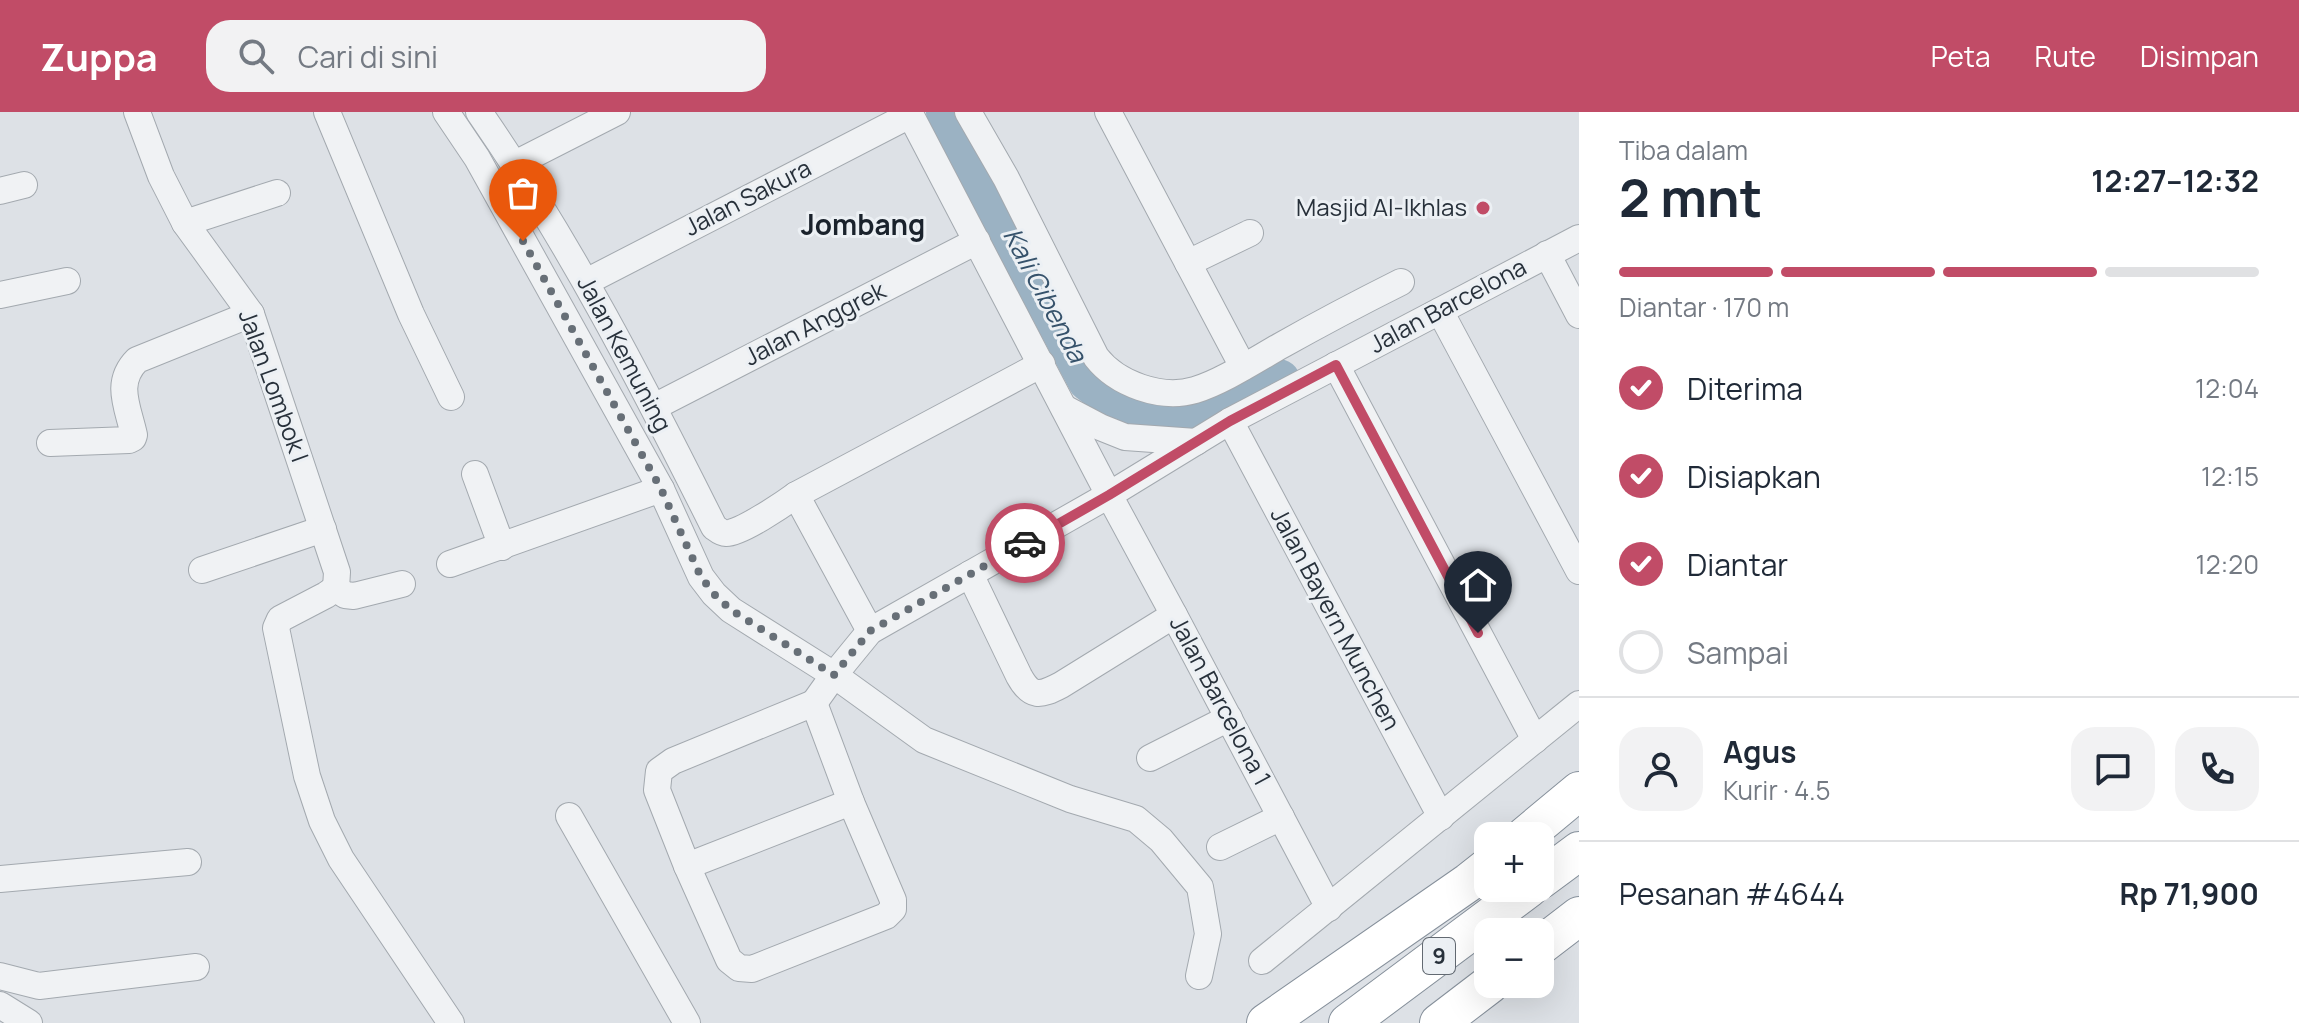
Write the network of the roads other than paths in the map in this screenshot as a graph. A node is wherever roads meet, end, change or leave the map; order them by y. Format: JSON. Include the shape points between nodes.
{"nodes":[{"id":1,"x":137,"y":112,"type":"edge"},
{"id":2,"x":327,"y":112,"type":"edge"},
{"id":3,"x":446,"y":112,"type":"edge"},
{"id":4,"x":479,"y":112,"type":"edge"},
{"id":5,"x":617,"y":112,"type":"edge"},
{"id":6,"x":968,"y":112,"type":"edge"},
{"id":7,"x":910,"y":113,"type":"edge"},
{"id":8,"x":1111,"y":113,"type":"edge"},
{"id":9,"x":515,"y":164,"type":"junction"},
{"id":10,"x":277,"y":193,"type":"dead end"},
{"id":11,"x":185,"y":223,"type":"junction"},
{"id":12,"x":1250,"y":233,"type":"dead end"},
{"id":13,"x":1579,"y":238,"type":"edge"},
{"id":14,"x":977,"y":241,"type":"junction"},
{"id":15,"x":1547,"y":254,"type":"junction"},
{"id":16,"x":1188,"y":263,"type":"junction"},
{"id":17,"x":67,"y":281,"type":"dead end"},
{"id":18,"x":586,"y":282,"type":"junction"},
{"id":19,"x":1401,"y":282,"type":"dead end"},
{"id":20,"x":0,"y":295,"type":"edge"},
{"id":21,"x":1440,"y":311,"type":"junction"},
{"id":22,"x":251,"y":314,"type":"junction"},
{"id":23,"x":1579,"y":315,"type":"edge"},
{"id":24,"x":1042,"y":364,"type":"junction"},
{"id":25,"x":1336,"y":365,"type":"junction"},
{"id":26,"x":1243,"y":367,"type":"junction"},
{"id":27,"x":451,"y":397,"type":"dead end"},
{"id":28,"x":654,"y":407,"type":"junction"},
{"id":29,"x":1064,"y":408,"type":"junction"},
{"id":30,"x":1230,"y":421,"type":"junction"},
{"id":31,"x":1196,"y":442,"type":"junction"},
{"id":32,"x":50,"y":443,"type":"dead end"},
{"id":33,"x":475,"y":474,"type":"dead end"},
{"id":34,"x":661,"y":489,"type":"junction"},
{"id":35,"x":796,"y":495,"type":"junction"},
{"id":36,"x":1109,"y":495,"type":"junction"},
{"id":37,"x":323,"y":529,"type":"junction"},
{"id":38,"x":502,"y":547,"type":"junction"},
{"id":39,"x":450,"y":564,"type":"dead end"},
{"id":40,"x":202,"y":570,"type":"dead end"},
{"id":41,"x":1579,"y":571,"type":"edge"},
{"id":42,"x":970,"y":574,"type":"junction"},
{"id":43,"x":402,"y":584,"type":"dead end"},
{"id":44,"x":336,"y":588,"type":"junction"},
{"id":45,"x":1174,"y":615,"type":"junction"},
{"id":46,"x":870,"y":631,"type":"junction"},
{"id":47,"x":834,"y":675,"type":"junction"},
{"id":48,"x":814,"y":703,"type":"junction"},
{"id":49,"x":1579,"y":704,"type":"edge"},
{"id":50,"x":1229,"y":718,"type":"junction"},
{"id":51,"x":1535,"y":740,"type":"junction"},
{"id":52,"x":1150,"y":758,"type":"dead end"},
{"id":53,"x":1579,"y":791,"type":"edge"},
{"id":54,"x":851,"y":802,"type":"junction"},
{"id":55,"x":569,"y":816,"type":"dead end"},
{"id":56,"x":1281,"y":817,"type":"junction"},
{"id":57,"x":1441,"y":817,"type":"junction"},
{"id":58,"x":1542,"y":822,"type":"edge"},
{"id":59,"x":1220,"y":847,"type":"dead end"},
{"id":60,"x":1579,"y":851,"type":"edge"},
{"id":61,"x":188,"y":862,"type":"dead end"},
{"id":62,"x":687,"y":866,"type":"junction"},
{"id":63,"x":1554,"y":870,"type":"edge"},
{"id":64,"x":1474,"y":878,"type":"edge"},
{"id":65,"x":0,"y":879,"type":"edge"},
{"id":66,"x":1510,"y":902,"type":"edge"},
{"id":67,"x":1329,"y":908,"type":"junction"},
{"id":68,"x":1579,"y":916,"type":"edge"},
{"id":69,"x":1554,"y":935,"type":"edge"},
{"id":70,"x":1262,"y":961,"type":"dead end"},
{"id":71,"x":196,"y":967,"type":"dead end"},
{"id":72,"x":0,"y":976,"type":"edge"},
{"id":73,"x":1199,"y":976,"type":"dead end"},
{"id":74,"x":1474,"y":996,"type":"edge"},
{"id":75,"x":0,"y":1005,"type":"edge"},
{"id":76,"x":442,"y":1021,"type":"edge"},
{"id":77,"x":29,"y":1023,"type":"edge"},
{"id":78,"x":687,"y":1023,"type":"edge"},
{"id":79,"x":1266,"y":1023,"type":"edge"},
{"id":80,"x":1348,"y":1023,"type":"edge"},
{"id":81,"x":1439,"y":1023,"type":"edge"}],
"edges":[{"from":1,"to":11,"type":"street","name":"Jalan Lombok I"},
{"from":2,"to":27,"type":"street"},
{"from":3,"to":34,"type":"street","via":[[477,158]]},
{"from":4,"to":9,"type":"street","name":"Jalan Kemuning"},
{"from":5,"to":9,"type":"street"},
{"from":6,"to":26,"type":"street","via":[[1104,368],[1129,383],[1173,392],[1194,390]]},
{"from":7,"to":14,"type":"street","name":"Jalan Barcelona 1"},
{"from":7,"to":18,"type":"street","name":"Jalan Sakura"},
{"from":8,"to":16,"type":"street"},
{"from":9,"to":18,"type":"street","name":"Jalan Kemuning"},
{"from":10,"to":11,"type":"street"},
{"from":11,"to":22,"type":"street","name":"Jalan Lombok I"},
{"from":12,"to":16,"type":"street"},
{"from":13,"to":15,"type":"street","name":"Jalan Barcelona"},
{"from":14,"to":24,"type":"street","name":"Jalan Barcelona 1"},
{"from":14,"to":28,"type":"street","name":"Jalan Anggrek"},
{"from":15,"to":21,"type":"street","name":"Jalan Barcelona"},
{"from":15,"to":23,"type":"street"},
{"from":16,"to":26,"type":"street"},
{"from":17,"to":20,"type":"street"},
{"from":18,"to":28,"type":"street","name":"Jalan Kemuning"},
{"from":19,"to":26,"type":"street"},
{"from":21,"to":25,"type":"street","name":"Jalan Barcelona"},
{"from":21,"to":41,"type":"street"},
{"from":22,"to":32,"type":"street","via":[[137,360],[123,385],[133,438]]},
{"from":22,"to":37,"type":"street","name":"Jalan Lombok I"},
{"from":24,"to":29,"type":"street","name":"Jalan Barcelona 1"},
{"from":24,"to":35,"type":"street"},
{"from":25,"to":30,"type":"street","name":"Jalan Barcelona"},
{"from":25,"to":51,"type":"street"},
{"from":28,"to":35,"type":"street","name":"Jalan Kemuning","via":[[714,527],[732,533]]},
{"from":29,"to":31,"type":"street","via":[[1125,437]]},
{"from":29,"to":36,"type":"street","name":"Jalan Barcelona 1"},
{"from":30,"to":31,"type":"street","name":"Jalan Barcelona"},
{"from":30,"to":57,"type":"street","name":"Jalan Bayern Munchen"},
{"from":31,"to":36,"type":"street","name":"Jalan Barcelona"},
{"from":33,"to":38,"type":"street"},
{"from":34,"to":38,"type":"street"},
{"from":34,"to":47,"type":"street","via":[[714,594]]},
{"from":35,"to":46,"type":"street"},
{"from":36,"to":42,"type":"street","name":"Jalan Barcelona"},
{"from":36,"to":45,"type":"street","name":"Jalan Barcelona 1"},
{"from":37,"to":40,"type":"street"},
{"from":37,"to":44,"type":"street","name":"Jalan Lombok I","via":[[337,572]]},
{"from":38,"to":39,"type":"street"},
{"from":42,"to":45,"type":"street","via":[[1025,688],[1035,693],[1061,685]]},
{"from":42,"to":46,"type":"street","name":"Jalan Barcelona"},
{"from":43,"to":44,"type":"street","via":[[354,596]]},
{"from":44,"to":76,"type":"street","via":[[280,619],[276,628],[307,776],[341,859]]},
{"from":45,"to":50,"type":"street","name":"Jalan Barcelona 1"},
{"from":46,"to":47,"type":"street"},
{"from":47,"to":48,"type":"street"},
{"from":47,"to":73,"type":"street","via":[[924,740],[1070,799],[1136,819],[1200,887],[1208,934]]},
{"from":48,"to":54,"type":"street"},
{"from":48,"to":62,"type":"street","via":[[659,771],[657,790]]},
{"from":49,"to":51,"type":"street"},
{"from":50,"to":52,"type":"street"},
{"from":50,"to":56,"type":"street","name":"Jalan Barcelona 1"},
{"from":51,"to":57,"type":"street"},
{"from":53,"to":58,"type":"highway"},
{"from":54,"to":62,"type":"street"},
{"from":54,"to":62,"type":"street","via":[[893,909],[752,969],[729,960]]},
{"from":55,"to":78,"type":"street"},
{"from":56,"to":59,"type":"street"},
{"from":56,"to":67,"type":"street","name":"Jalan Barcelona 1"},
{"from":57,"to":67,"type":"street"},
{"from":60,"to":63,"type":"highway"},
{"from":61,"to":65,"type":"street"},
{"from":64,"to":79,"type":"highway"},
{"from":66,"to":80,"type":"highway","number":"9"},
{"from":67,"to":70,"type":"street"},
{"from":68,"to":69,"type":"highway"},
{"from":71,"to":72,"type":"street","via":[[39,986]]},
{"from":74,"to":81,"type":"highway","number":"9"},
{"from":75,"to":77,"type":"street"}]}
